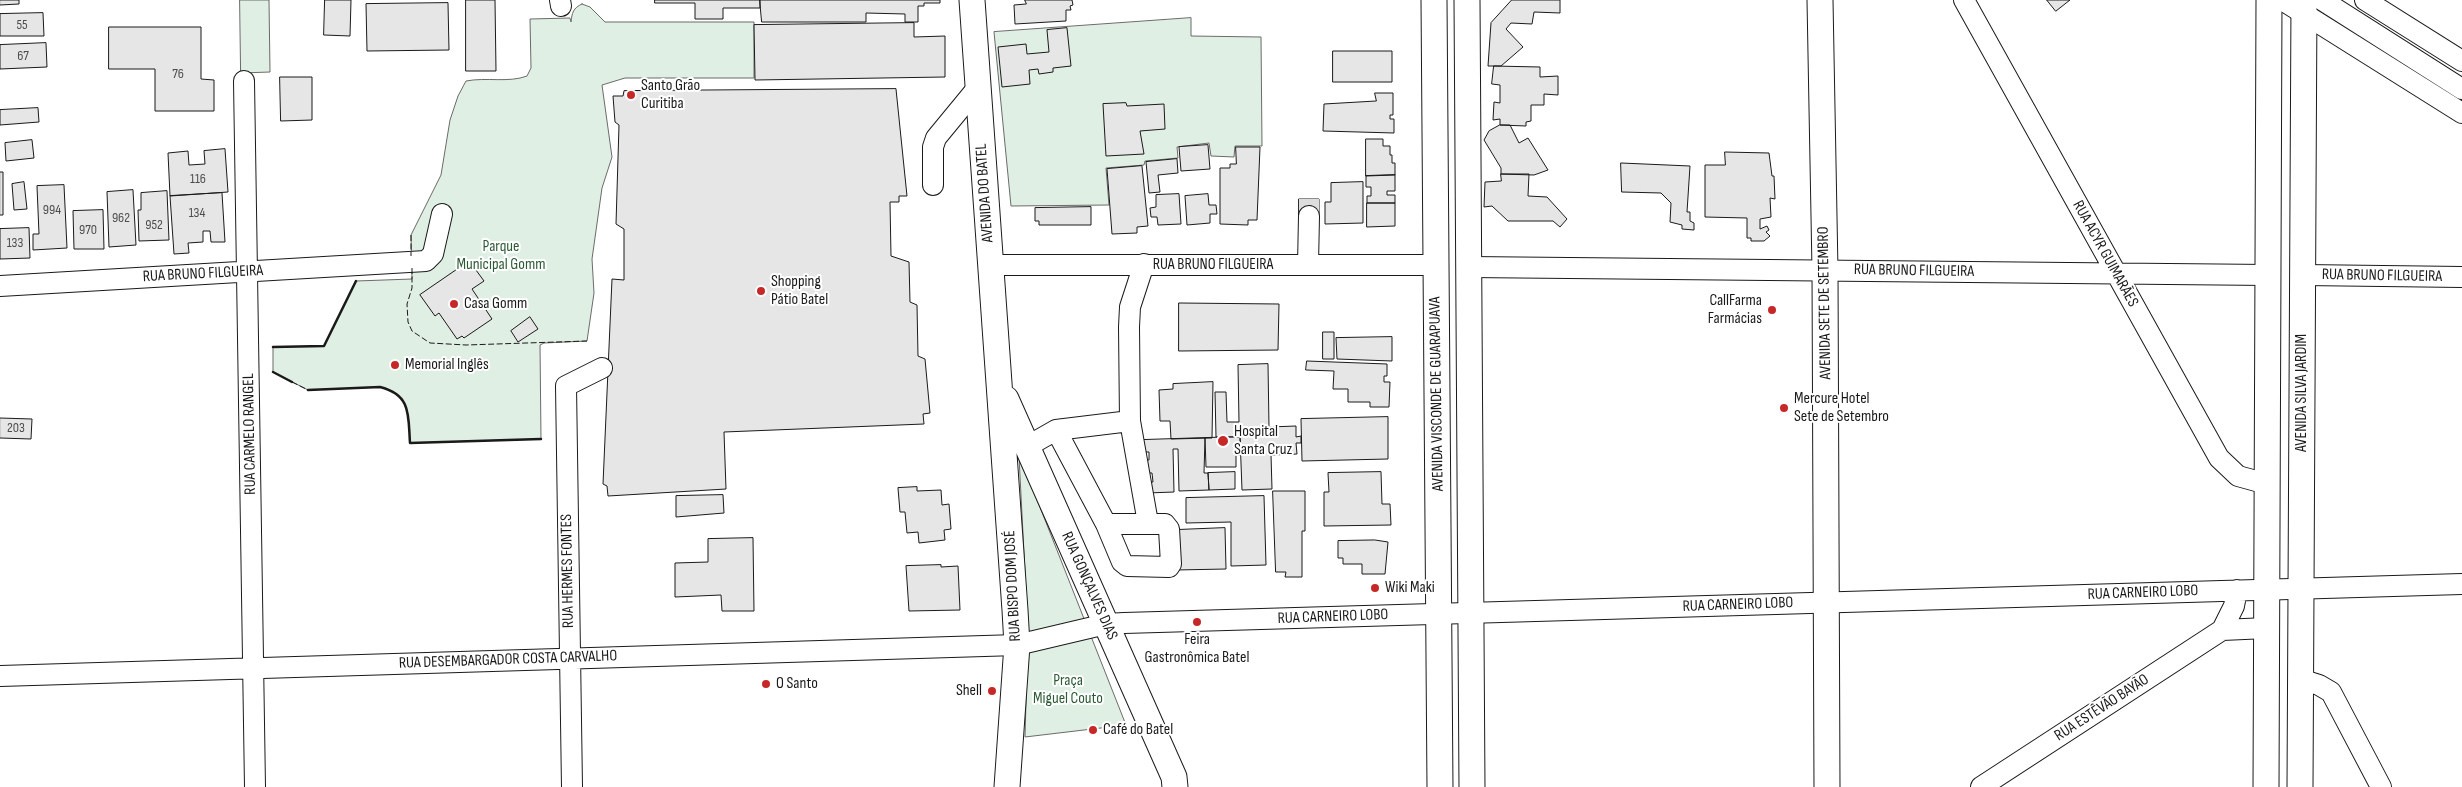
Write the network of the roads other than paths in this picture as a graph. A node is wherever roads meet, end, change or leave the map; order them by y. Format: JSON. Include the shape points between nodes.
{"nodes":[{"id":1,"x":972,"y":0,"type":"edge"},
{"id":2,"x":1434,"y":0,"type":"edge"},
{"id":3,"x":1467,"y":0,"type":"edge"},
{"id":4,"x":1820,"y":0,"type":"edge"},
{"id":5,"x":1964,"y":0,"type":"edge"},
{"id":6,"x":2269,"y":0,"type":"edge"},
{"id":7,"x":2282,"y":0,"type":"edge"},
{"id":8,"x":2365,"y":0,"type":"edge"},
{"id":9,"x":2310,"y":5,"type":"edge"},
{"id":10,"x":2462,"y":61,"type":"edge"},
{"id":11,"x":2304,"y":70,"type":"junction"},
{"id":12,"x":244,"y":80,"type":"dead end"},
{"id":13,"x":978,"y":87,"type":"junction"},
{"id":14,"x":2462,"y":89,"type":"edge"},
{"id":15,"x":2268,"y":112,"type":"junction"},
{"id":16,"x":2462,"y":113,"type":"edge"},
{"id":17,"x":933,"y":185,"type":"dead end"},
{"id":18,"x":442,"y":214,"type":"dead end"},
{"id":19,"x":1309,"y":216,"type":"tunnel mouth"},
{"id":20,"x":990,"y":264,"type":"junction"},
{"id":21,"x":1144,"y":264,"type":"junction"},
{"id":22,"x":1308,"y":265,"type":"junction"},
{"id":23,"x":1436,"y":265,"type":"junction"},
{"id":24,"x":1469,"y":267,"type":"junction"},
{"id":25,"x":1824,"y":270,"type":"junction"},
{"id":26,"x":247,"y":272,"type":"junction"},
{"id":27,"x":2116,"y":274,"type":"junction"},
{"id":28,"x":2268,"y":275,"type":"junction"},
{"id":29,"x":2303,"y":275,"type":"junction"},
{"id":30,"x":2462,"y":277,"type":"edge"},
{"id":31,"x":0,"y":286,"type":"edge"},
{"id":32,"x":602,"y":368,"type":"dead end"},
{"id":33,"x":999,"y":386,"type":"junction"},
{"id":34,"x":1130,"y":421,"type":"junction"},
{"id":35,"x":1056,"y":430,"type":"junction"},
{"id":36,"x":1028,"y":446,"type":"junction"},
{"id":37,"x":1471,"y":475,"type":"junction"},
{"id":38,"x":2267,"y":484,"type":"junction"},
{"id":39,"x":1148,"y":522,"type":"junction"},
{"id":40,"x":1106,"y":524,"type":"junction"},
{"id":41,"x":1438,"y":527,"type":"junction"},
{"id":42,"x":2462,"y":584,"type":"edge"},
{"id":43,"x":2301,"y":588,"type":"junction"},
{"id":44,"x":2237,"y":590,"type":"junction"},
{"id":45,"x":2267,"y":590,"type":"junction"},
{"id":46,"x":1827,"y":602,"type":"junction"},
{"id":47,"x":1472,"y":613,"type":"junction"},
{"id":48,"x":1439,"y":614,"type":"junction"},
{"id":49,"x":1106,"y":624,"type":"junction"},
{"id":50,"x":2266,"y":628,"type":"junction"},
{"id":51,"x":2222,"y":630,"type":"junction"},
{"id":52,"x":1017,"y":645,"type":"junction"},
{"id":53,"x":570,"y":658,"type":"junction"},
{"id":54,"x":253,"y":668,"type":"junction"},
{"id":55,"x":0,"y":676,"type":"edge"},
{"id":56,"x":2300,"y":679,"type":"junction"},
{"id":57,"x":255,"y":787,"type":"edge"},
{"id":58,"x":572,"y":787,"type":"edge"},
{"id":59,"x":1007,"y":787,"type":"edge"},
{"id":60,"x":1175,"y":787,"type":"edge"},
{"id":61,"x":1440,"y":787,"type":"edge"},
{"id":62,"x":1472,"y":787,"type":"edge"},
{"id":63,"x":1827,"y":787,"type":"edge"},
{"id":64,"x":1981,"y":787,"type":"edge"},
{"id":65,"x":2266,"y":787,"type":"edge"},
{"id":66,"x":2300,"y":787,"type":"edge"},
{"id":67,"x":2381,"y":787,"type":"edge"}],
"edges":[{"from":1,"to":13,"type":"main road","name":"AVENIDA DO BATEL"},
{"from":2,"to":23,"type":"main road","name":"AVENIDA VISCONDE DE GUARAPUAVA"},
{"from":3,"to":24,"type":"main road","name":"AVENIDA VISCONDE DE GUARAPUAVA"},
{"from":4,"to":25,"type":"main road","name":"AVENIDA SETE DE SETEMBRO"},
{"from":5,"to":27,"type":"street","name":"RUA ACYR GUIMARÃES"},
{"from":6,"to":15,"type":"main road"},
{"from":7,"to":9,"type":"street"},
{"from":8,"to":10,"type":"street"},
{"from":9,"to":11,"type":"main road","name":"AVENIDA SILVA JARDIM"},
{"from":9,"to":14,"type":"street"},
{"from":9,"to":16,"type":"street"},
{"from":11,"to":15,"type":"main road"},
{"from":11,"to":29,"type":"main road","name":"AVENIDA SILVA JARDIM"},
{"from":12,"to":26,"type":"street","name":"RUA CARMELO RANGEL"},
{"from":13,"to":17,"type":"street","via":[[936,138]]},
{"from":13,"to":20,"type":"main road","name":"AVENIDA DO BATEL"},
{"from":15,"to":28,"type":"main road"},
{"from":18,"to":26,"type":"street","name":"RUA BRUNO FILGUEIRA","via":[[430,258],[426,261]]},
{"from":19,"to":22,"type":"street"},
{"from":20,"to":21,"type":"street","name":"RUA BRUNO FILGUEIRA"},
{"from":20,"to":33,"type":"main road","name":"AVENIDA DO BATEL"},
{"from":21,"to":22,"type":"street","name":"RUA BRUNO FILGUEIRA"},
{"from":21,"to":34,"type":"street","via":[[1130,307]]},
{"from":22,"to":23,"type":"street","name":"RUA BRUNO FILGUEIRA"},
{"from":23,"to":41,"type":"main road","name":"AVENIDA VISCONDE DE GUARAPUAVA"},
{"from":24,"to":25,"type":"street","name":"RUA BRUNO FILGUEIRA"},
{"from":24,"to":37,"type":"main road","name":"AVENIDA VISCONDE DE GUARAPUAVA"},
{"from":25,"to":27,"type":"street","name":"RUA BRUNO FILGUEIRA"},
{"from":25,"to":46,"type":"main road","name":"AVENIDA SETE DE SETEMBRO"},
{"from":26,"to":31,"type":"street","name":"RUA BRUNO FILGUEIRA"},
{"from":26,"to":54,"type":"street","name":"RUA CARMELO RANGEL"},
{"from":27,"to":28,"type":"street","name":"RUA BRUNO FILGUEIRA"},
{"from":27,"to":38,"type":"street","name":"RUA ACYR GUIMARÃES","via":[[2219,458],[2238,476]]},
{"from":28,"to":38,"type":"main road"},
{"from":29,"to":30,"type":"street","name":"RUA BRUNO FILGUEIRA"},
{"from":29,"to":43,"type":"main road","name":"AVENIDA SILVA JARDIM"},
{"from":32,"to":53,"type":"street","name":"RUA HERMES FONTES","via":[[566,386]]},
{"from":33,"to":36,"type":"main road","name":"RUA GONÇALVES DIAS"},
{"from":33,"to":52,"type":"main road","name":"RUA BISPO DOM JOSÉ"},
{"from":34,"to":35,"type":"street"},
{"from":34,"to":39,"type":"street"},
{"from":35,"to":36,"type":"street"},
{"from":35,"to":40,"type":"street"},
{"from":36,"to":49,"type":"main road","name":"RUA GONÇALVES DIAS"},
{"from":37,"to":41,"type":"main road"},
{"from":37,"to":47,"type":"main road","name":"AVENIDA VISCONDE DE GUARAPUAVA"},
{"from":38,"to":45,"type":"main road"},
{"from":39,"to":40,"type":"street"},
{"from":39,"to":40,"type":"street","via":[[1165,524],[1169,528],[1169,567],[1127,566],[1122,562]]},
{"from":41,"to":48,"type":"main road","name":"AVENIDA VISCONDE DE GUARAPUAVA"},
{"from":42,"to":43,"type":"street","name":"RUA CARNEIRO LOBO"},
{"from":43,"to":45,"type":"street","name":"RUA CARNEIRO LOBO"},
{"from":43,"to":56,"type":"main road","name":"AVENIDA SILVA JARDIM"},
{"from":44,"to":45,"type":"street","name":"RUA CARNEIRO LOBO"},
{"from":44,"to":46,"type":"street","name":"RUA CARNEIRO LOBO"},
{"from":44,"to":51,"type":"street","via":[[2234,606]]},
{"from":45,"to":50,"type":"main road"},
{"from":46,"to":47,"type":"street","name":"RUA CARNEIRO LOBO"},
{"from":46,"to":63,"type":"main road","name":"AVENIDA SETE DE SETEMBRO"},
{"from":47,"to":48,"type":"street","name":"RUA CARNEIRO LOBO"},
{"from":47,"to":62,"type":"main road","name":"AVENIDA VISCONDE DE GUARAPUAVA"},
{"from":48,"to":49,"type":"street","name":"RUA CARNEIRO LOBO"},
{"from":48,"to":61,"type":"main road","name":"AVENIDA VISCONDE DE GUARAPUAVA"},
{"from":49,"to":52,"type":"street","name":"RUA CARNEIRO LOBO"},
{"from":49,"to":60,"type":"main road","name":"RUA GONÇALVES DIAS","via":[[1174,777]]},
{"from":50,"to":51,"type":"street"},
{"from":50,"to":65,"type":"main road"},
{"from":51,"to":64,"type":"street","name":"RUA ESTÊVÃO BAYÃO"},
{"from":52,"to":53,"type":"street","name":"RUA DESEMBARGADOR COSTA CARVALHO"},
{"from":52,"to":59,"type":"main road","name":"RUA BISPO DOM JOSÉ"},
{"from":53,"to":54,"type":"street","name":"RUA DESEMBARGADOR COSTA CARVALHO"},
{"from":53,"to":58,"type":"street","name":"RUA HERMES FONTES"},
{"from":54,"to":55,"type":"street","name":"RUA DESEMBARGADOR COSTA CARVALHO"},
{"from":54,"to":57,"type":"street","name":"RUA CARMELO RANGEL"},
{"from":56,"to":66,"type":"main road","name":"AVENIDA SILVA JARDIM"},
{"from":56,"to":67,"type":"street","via":[[2330,692]]}]}
